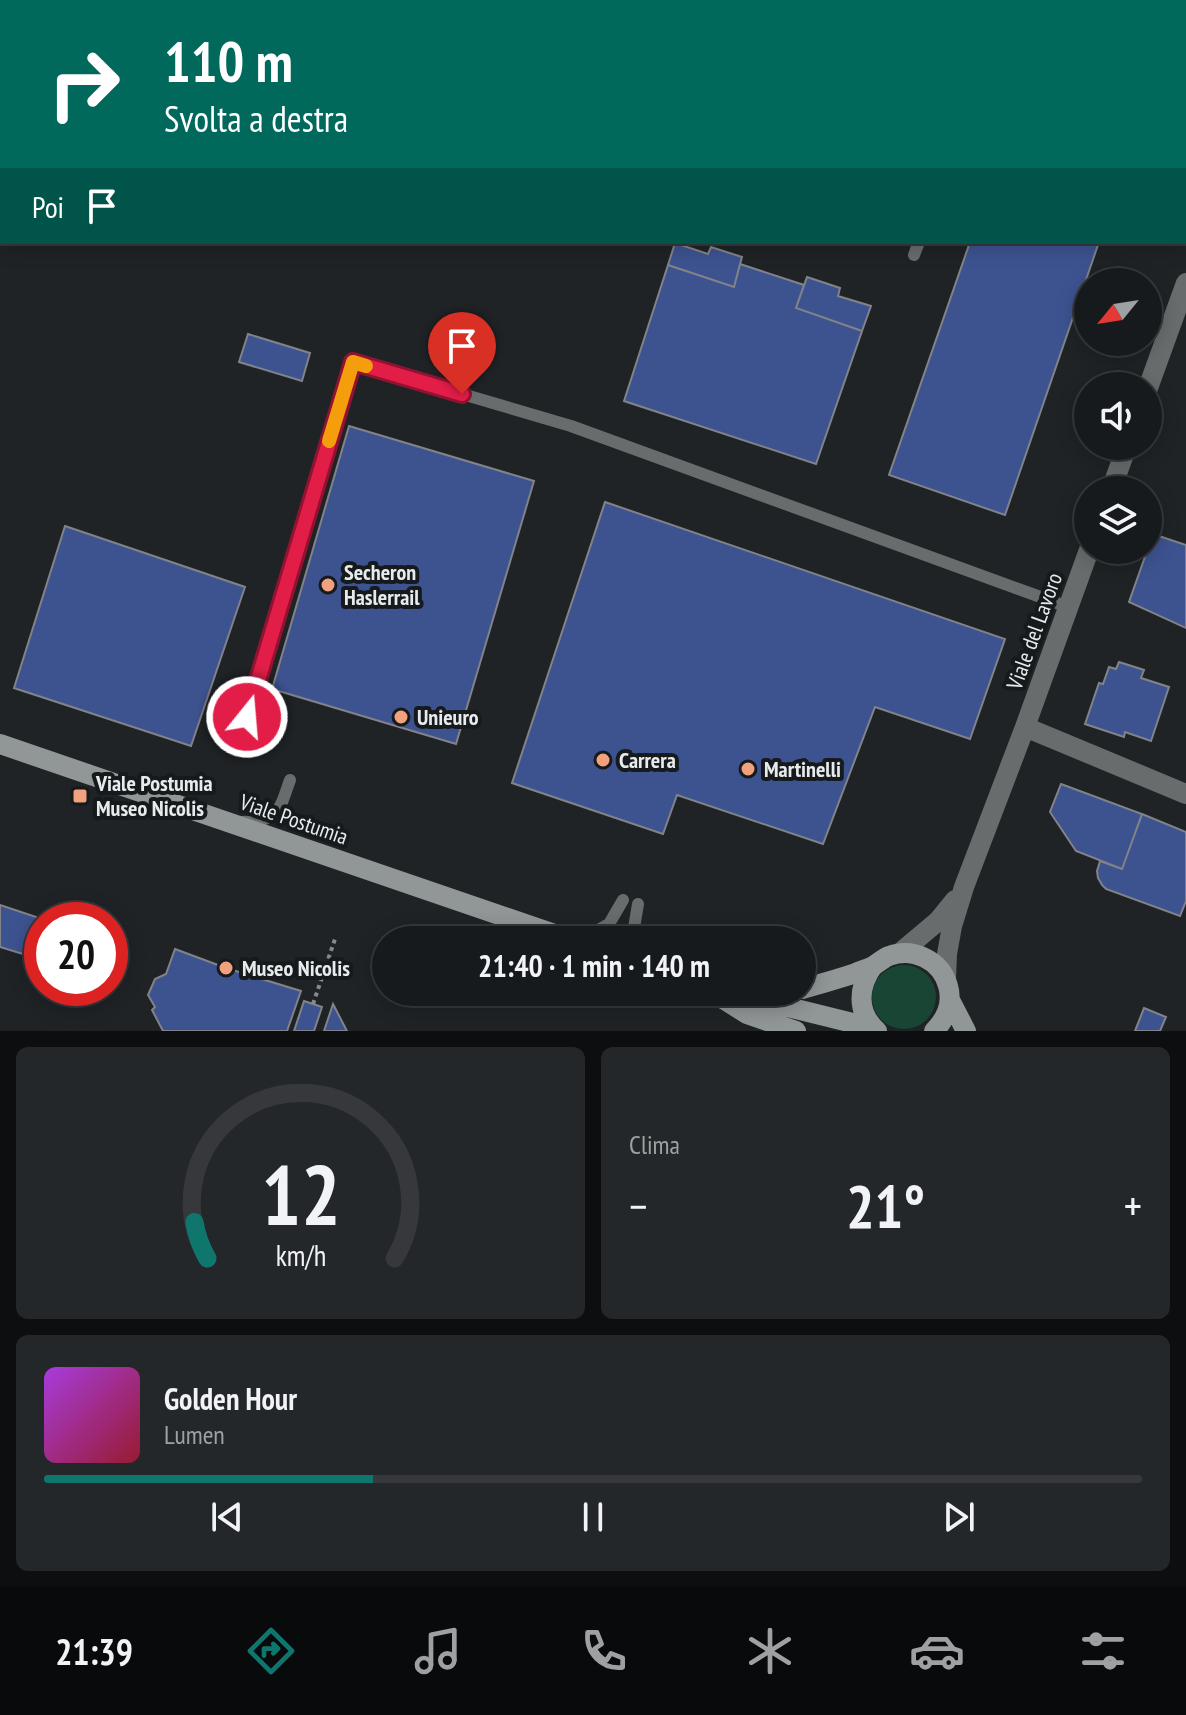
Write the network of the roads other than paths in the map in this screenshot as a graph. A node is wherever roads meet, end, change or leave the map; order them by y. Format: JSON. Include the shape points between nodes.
{"nodes":[{"id":1,"x":1186,"y":283,"type":"edge"},
{"id":2,"x":1154,"y":372,"type":"edge"},
{"id":3,"x":1084,"y":564,"type":"edge"},
{"id":4,"x":1068,"y":607,"type":"junction"},
{"id":5,"x":247,"y":717,"type":"dead end"},
{"id":6,"x":1025,"y":727,"type":"junction"},
{"id":7,"x":0,"y":744,"type":"edge"},
{"id":8,"x":290,"y":780,"type":"dead end"},
{"id":9,"x":1186,"y":794,"type":"edge"},
{"id":10,"x":229,"y":822,"type":"junction"},
{"id":11,"x":964,"y":887,"type":"junction"},
{"id":12,"x":623,"y":900,"type":"dead end"},
{"id":13,"x":638,"y":904,"type":"dead end"},
{"id":14,"x":531,"y":926,"type":"edge"},
{"id":15,"x":605,"y":926,"type":"edge"},
{"id":16,"x":634,"y":926,"type":"edge"},
{"id":17,"x":900,"y":953,"type":"junction"},
{"id":18,"x":873,"y":966,"type":"junction"},
{"id":19,"x":946,"y":979,"type":"junction"},
{"id":20,"x":816,"y":986,"type":"edge"},
{"id":21,"x":950,"y":1000,"type":"junction"},
{"id":22,"x":734,"y":1006,"type":"edge"},
{"id":23,"x":783,"y":1006,"type":"edge"},
{"id":24,"x":875,"y":1029,"type":"edge"},
{"id":25,"x":796,"y":1031,"type":"edge"},
{"id":26,"x":934,"y":1031,"type":"edge"},
{"id":27,"x":966,"y":1031,"type":"edge"}],
"edges":[{"from":1,"to":2,"type":"street"},
{"from":3,"to":4,"type":"street","name":"Viale del Lavoro"},
{"from":4,"to":5,"type":"lane","via":[[571,426],[353,362]]},
{"from":4,"to":6,"type":"street","name":"Viale del Lavoro"},
{"from":6,"to":9,"type":"street"},
{"from":6,"to":11,"type":"street","name":"Viale del Lavoro"},
{"from":7,"to":10,"type":"main road","name":"Viale Postumia"},
{"from":8,"to":10,"type":"lane","via":[[279,811],[269,818]]},
{"from":10,"to":14,"type":"main road","name":"Viale Postumia"},
{"from":11,"to":17,"type":"street","name":"Viale del Lavoro","via":[[938,921]]},
{"from":11,"to":19,"type":"street","name":"Viale del Lavoro","via":[[952,926]]},
{"from":12,"to":15,"type":"lane"},
{"from":13,"to":16,"type":"lane"},
{"from":17,"to":18,"type":"main road"},
{"from":17,"to":19,"type":"main road","via":[[929,959]]},
{"from":18,"to":20,"type":"main road"},
{"from":18,"to":24,"type":"main road","via":[[861,990],[861,1003]]},
{"from":19,"to":21,"type":"main road"},
{"from":21,"to":26,"type":"main road"},
{"from":21,"to":27,"type":"main road"},
{"from":22,"to":25,"type":"main road"},
{"from":23,"to":24,"type":"main road"}]}
